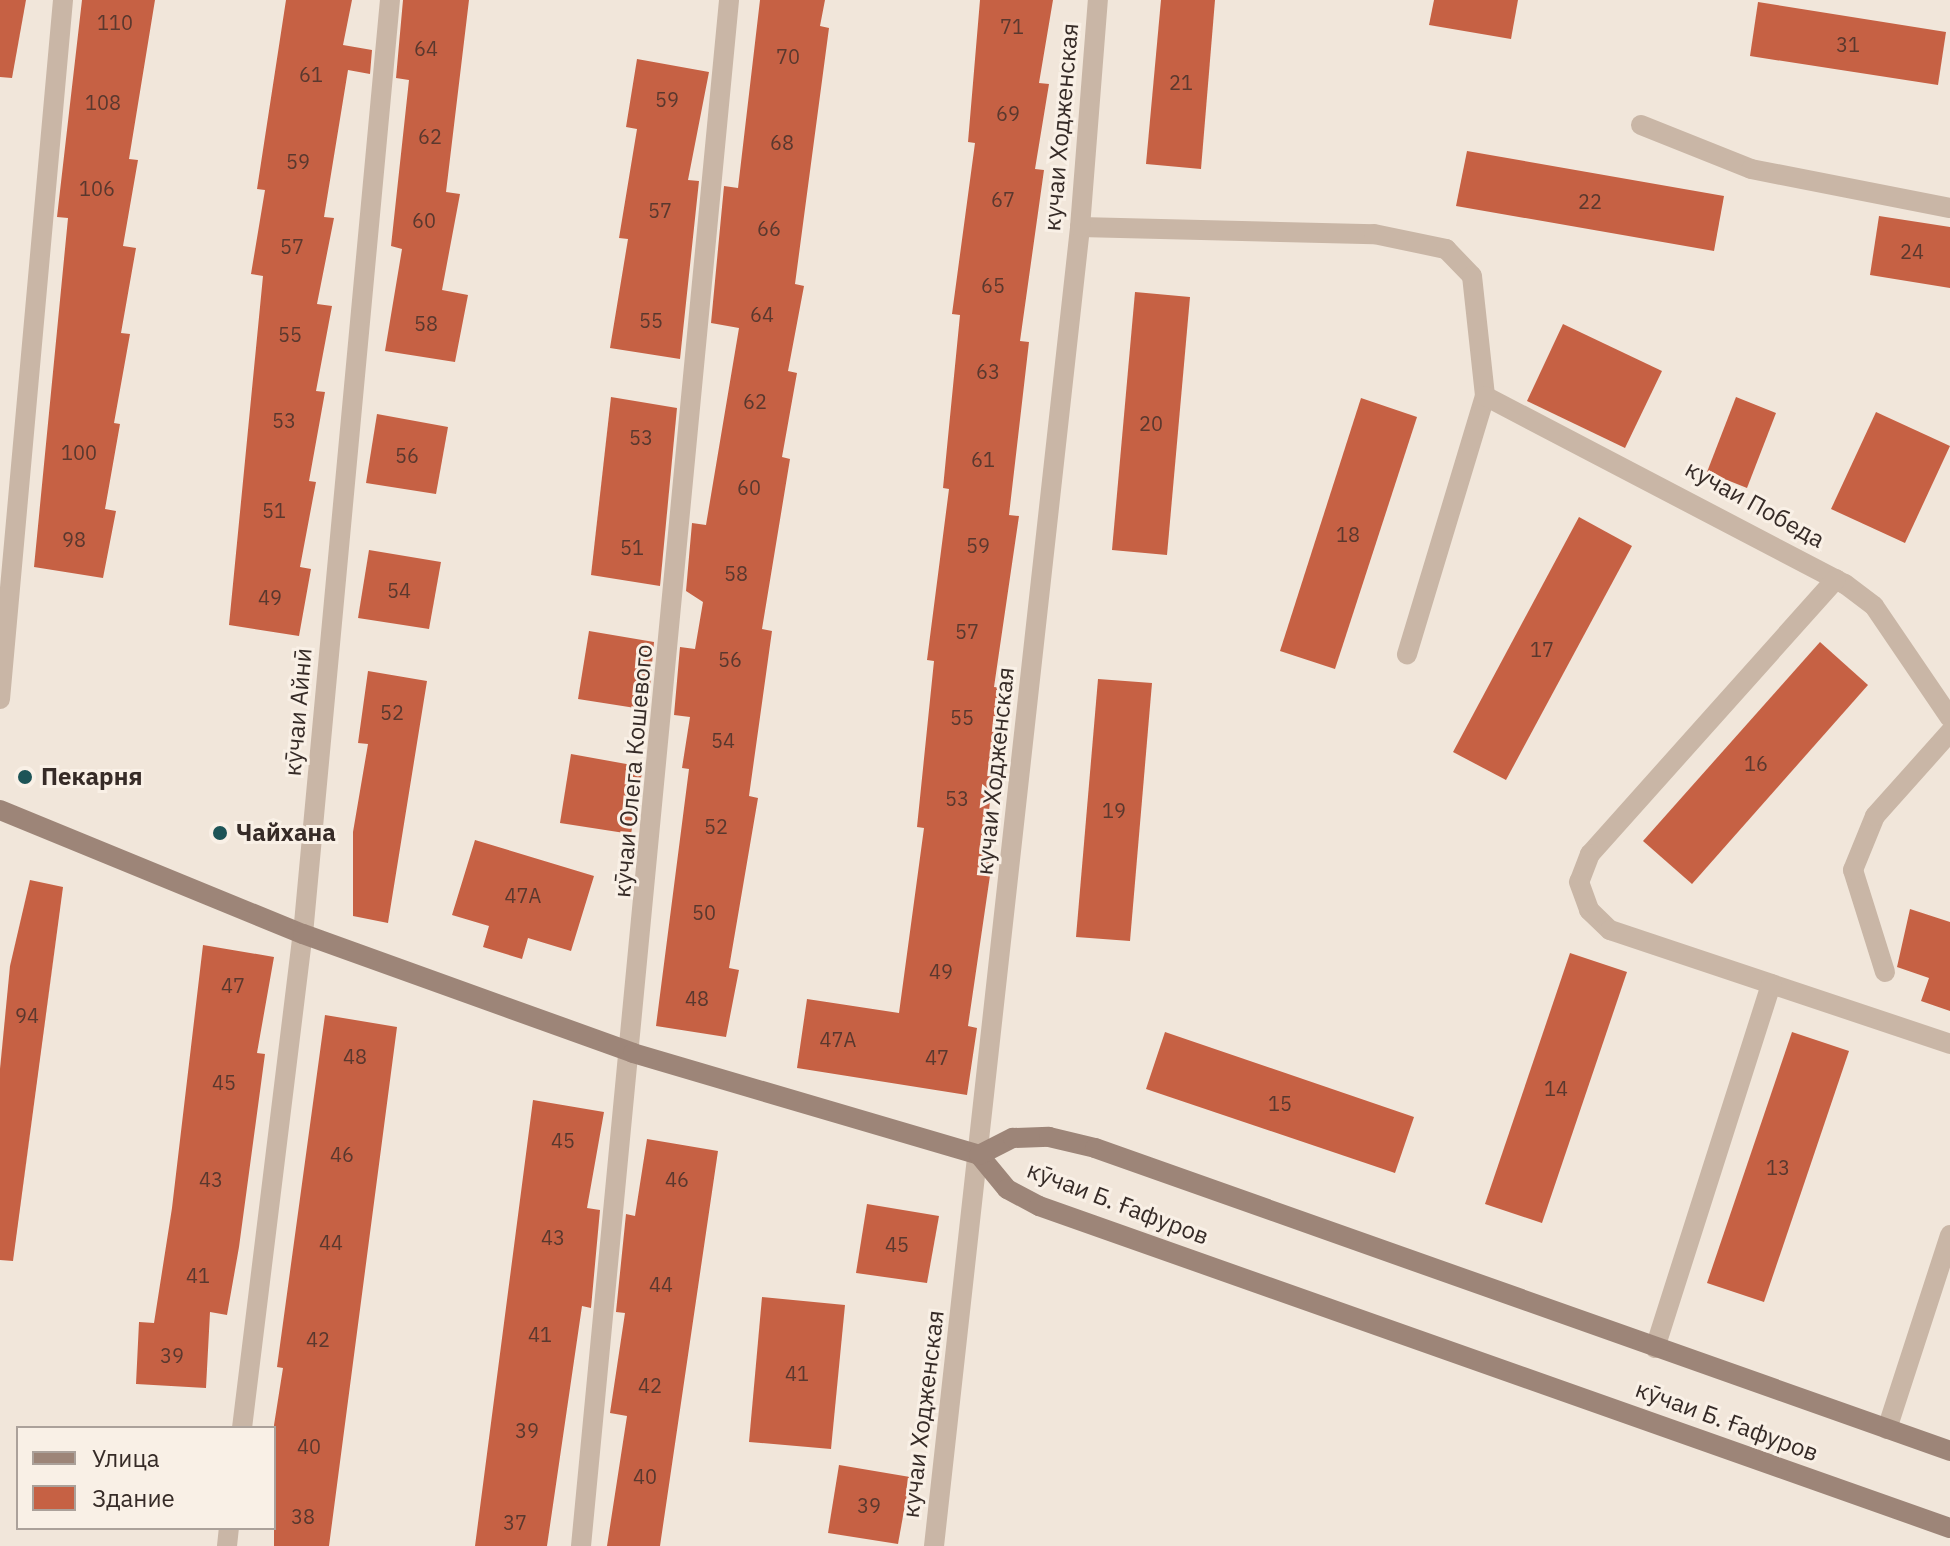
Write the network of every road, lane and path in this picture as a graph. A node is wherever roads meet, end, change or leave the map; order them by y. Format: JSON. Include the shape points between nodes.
{"nodes":[{"id":1,"x":63,"y":0,"type":"edge"},
{"id":2,"x":390,"y":0,"type":"edge"},
{"id":3,"x":729,"y":0,"type":"edge"},
{"id":4,"x":1098,"y":0,"type":"edge"},
{"id":5,"x":1641,"y":125,"type":"dead end"},
{"id":6,"x":1950,"y":208,"type":"edge"},
{"id":7,"x":1080,"y":227,"type":"junction"},
{"id":8,"x":1485,"y":396,"type":"junction"},
{"id":9,"x":1836,"y":579,"type":"junction"},
{"id":10,"x":1407,"y":655,"type":"dead end"},
{"id":11,"x":0,"y":699,"type":"edge"},
{"id":12,"x":1950,"y":718,"type":"edge"},
{"id":13,"x":1950,"y":732,"type":"edge"},
{"id":14,"x":0,"y":810,"type":"edge"},
{"id":15,"x":303,"y":934,"type":"junction"},
{"id":16,"x":1885,"y":972,"type":"dead end"},
{"id":17,"x":1771,"y":984,"type":"junction"},
{"id":18,"x":1950,"y":1044,"type":"edge"},
{"id":19,"x":633,"y":1053,"type":"junction"},
{"id":20,"x":979,"y":1155,"type":"junction"},
{"id":21,"x":1950,"y":1235,"type":"edge"},
{"id":22,"x":1655,"y":1348,"type":"junction"},
{"id":23,"x":242,"y":1426,"type":"edge"},
{"id":24,"x":1887,"y":1429,"type":"junction"},
{"id":25,"x":1950,"y":1451,"type":"edge"},
{"id":26,"x":1950,"y":1528,"type":"edge"},
{"id":27,"x":581,"y":1546,"type":"edge"},
{"id":28,"x":934,"y":1546,"type":"edge"}],
"edges":[{"from":1,"to":11,"type":"street"},
{"from":2,"to":15,"type":"street","name":"кӯчаи Айнӣ"},
{"from":3,"to":19,"type":"street","name":"кӯчаи Олега Кошевого"},
{"from":4,"to":7,"type":"street","name":"кучаи Ходженская"},
{"from":5,"to":6,"type":"street","via":[[1751,169]]},
{"from":7,"to":8,"type":"street","via":[[1374,234],[1446,249],[1472,276]]},
{"from":7,"to":20,"type":"street","name":"кучаи Ходженская"},
{"from":8,"to":9,"type":"street","name":"кучаи Победа"},
{"from":8,"to":10,"type":"street"},
{"from":9,"to":12,"type":"street","name":"кучаи Победа","via":[[1874,606]]},
{"from":9,"to":17,"type":"street","via":[[1590,854],[1579,882],[1589,910],[1610,930]]},
{"from":13,"to":16,"type":"street","via":[[1875,816],[1853,870]]},
{"from":14,"to":15,"type":"main road"},
{"from":15,"to":19,"type":"main road"},
{"from":15,"to":23,"type":"street","name":"кӯчаи Айнӣ"},
{"from":17,"to":18,"type":"street"},
{"from":17,"to":22,"type":"street"},
{"from":19,"to":20,"type":"main road"},
{"from":19,"to":27,"type":"street","name":"кӯчаи Олега Кошевого"},
{"from":20,"to":22,"type":"main road","name":"кӯчаи Б. Ғафуров","via":[[1013,1138],[1095,1148]]},
{"from":20,"to":26,"type":"main road","name":"кӯчаи Б. Ғафуров","via":[[1007,1189],[1039,1206]]},
{"from":20,"to":28,"type":"street","name":"кучаи Ходженская"},
{"from":21,"to":24,"type":"street"},
{"from":22,"to":24,"type":"main road","name":"кӯчаи Б. Ғафуров"},
{"from":24,"to":25,"type":"main road","name":"кӯчаи Б. Ғафуров"}]}
